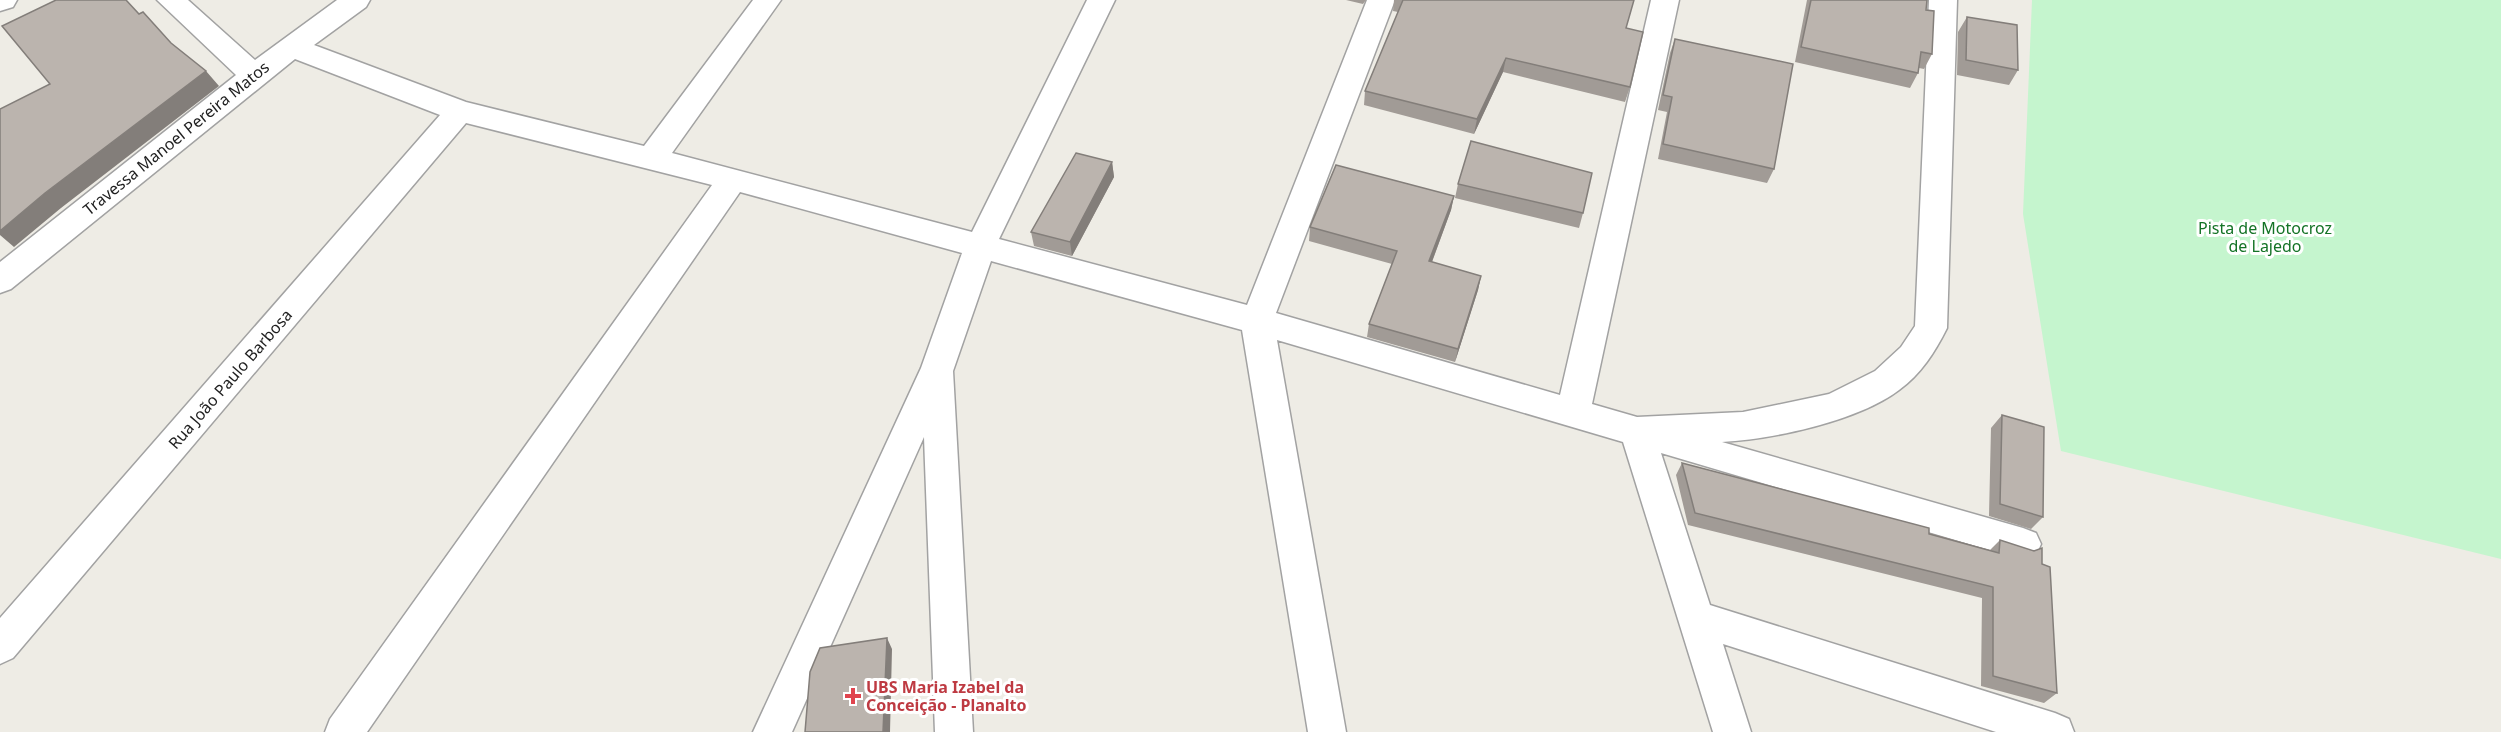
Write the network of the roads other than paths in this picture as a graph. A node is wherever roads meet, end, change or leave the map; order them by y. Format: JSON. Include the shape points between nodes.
{"nodes":[{"id":1,"x":171,"y":0,"type":"edge"},
{"id":2,"x":356,"y":0,"type":"edge"},
{"id":3,"x":767,"y":0,"type":"edge"},
{"id":4,"x":1101,"y":0,"type":"edge"},
{"id":5,"x":1381,"y":0,"type":"edge"},
{"id":6,"x":1665,"y":0,"type":"edge"},
{"id":7,"x":1942,"y":0,"type":"edge"},
{"id":8,"x":290,"y":46,"type":"junction"},
{"id":9,"x":254,"y":75,"type":"junction"},
{"id":10,"x":460,"y":111,"type":"junction"},
{"id":11,"x":651,"y":159,"type":"junction"},
{"id":12,"x":733,"y":179,"type":"junction"},
{"id":13,"x":980,"y":246,"type":"junction"},
{"id":14,"x":3,"y":272,"type":"edge"},
{"id":15,"x":1257,"y":321,"type":"junction"},
{"id":16,"x":938,"y":368,"type":"junction"},
{"id":17,"x":1573,"y":413,"type":"junction"},
{"id":18,"x":1637,"y":432,"type":"junction"},
{"id":19,"x":2023,"y":543,"type":"dead end"},
{"id":20,"x":1696,"y":618,"type":"junction"},
{"id":21,"x":0,"y":646,"type":"edge"},
{"id":22,"x":344,"y":732,"type":"edge"},
{"id":23,"x":772,"y":732,"type":"edge"},
{"id":24,"x":954,"y":732,"type":"edge"},
{"id":25,"x":1327,"y":732,"type":"edge"},
{"id":26,"x":1732,"y":732,"type":"edge"},
{"id":27,"x":2055,"y":732,"type":"edge"}],
"edges":[{"from":1,"to":9,"type":"street"},
{"from":2,"to":8,"type":"street","name":"Travessa Manoel Pereira Matos"},
{"from":3,"to":11,"type":"street"},
{"from":4,"to":13,"type":"street"},
{"from":5,"to":15,"type":"street"},
{"from":6,"to":17,"type":"street"},
{"from":7,"to":18,"type":"street","via":[[1931,328],[1913,357],[1887,381],[1835,407],[1743,426]]},
{"from":8,"to":9,"type":"street","name":"Travessa Manoel Pereira Matos"},
{"from":8,"to":10,"type":"street"},
{"from":9,"to":14,"type":"street","name":"Travessa Manoel Pereira Matos"},
{"from":10,"to":11,"type":"street"},
{"from":10,"to":21,"type":"street","name":"Rua João Paulo Barbosa"},
{"from":11,"to":12,"type":"street"},
{"from":12,"to":13,"type":"street"},
{"from":12,"to":22,"type":"street"},
{"from":13,"to":15,"type":"street"},
{"from":13,"to":16,"type":"street"},
{"from":15,"to":17,"type":"street"},
{"from":15,"to":25,"type":"street"},
{"from":16,"to":23,"type":"street"},
{"from":16,"to":24,"type":"street"},
{"from":17,"to":18,"type":"street"},
{"from":18,"to":19,"type":"street"},
{"from":18,"to":20,"type":"street"},
{"from":20,"to":26,"type":"street"},
{"from":20,"to":27,"type":"street"}]}
